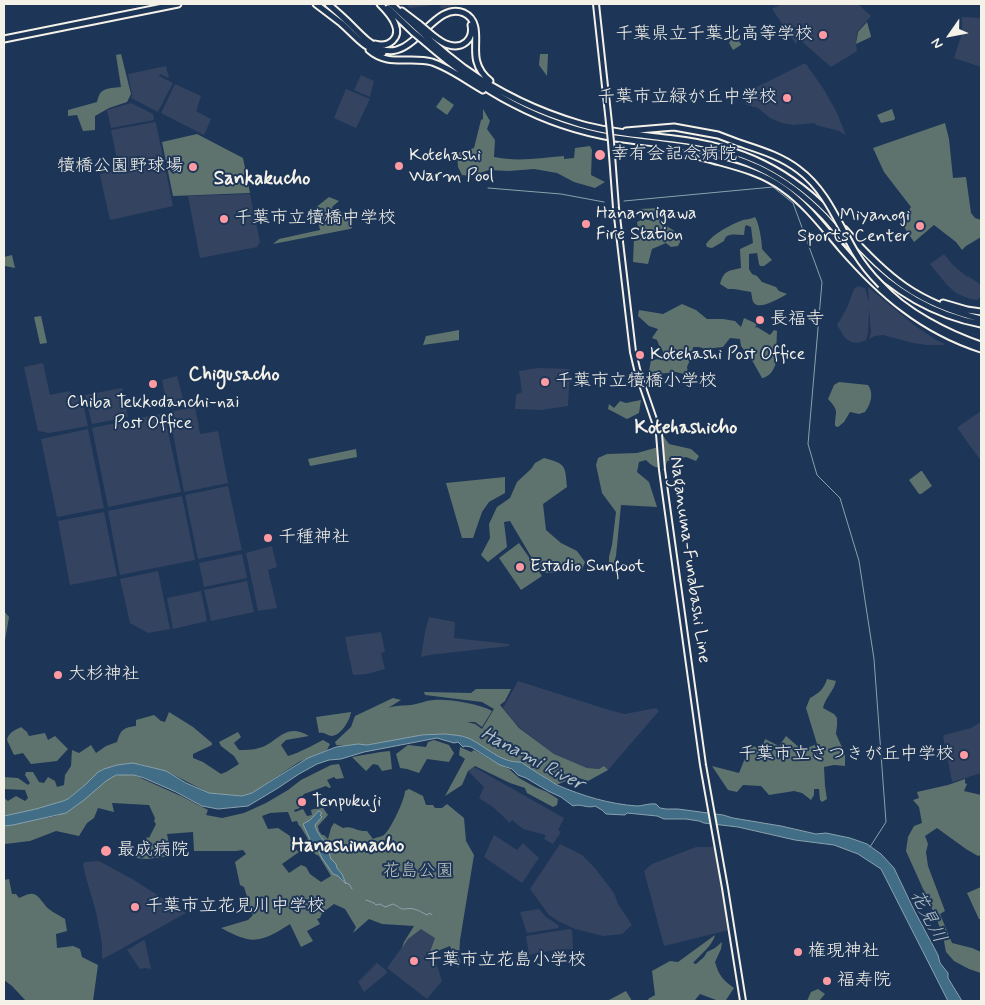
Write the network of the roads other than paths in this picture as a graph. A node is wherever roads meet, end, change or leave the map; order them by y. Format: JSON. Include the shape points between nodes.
{"nodes":[{"id":1,"x":162,"y":4,"type":"edge"},
{"id":2,"x":178,"y":4,"type":"edge"},
{"id":3,"x":316,"y":4,"type":"edge"},
{"id":4,"x":326,"y":4,"type":"edge"},
{"id":5,"x":334,"y":4,"type":"edge"},
{"id":6,"x":382,"y":4,"type":"edge"},
{"id":7,"x":393,"y":4,"type":"edge"},
{"id":8,"x":596,"y":4,"type":"edge"},
{"id":9,"x":344,"y":22,"type":"junction"},
{"id":10,"x":416,"y":28,"type":"junction"},
{"id":11,"x":4,"y":38,"type":"edge"},
{"id":12,"x":360,"y":38,"type":"junction"},
{"id":13,"x":429,"y":39,"type":"junction"},
{"id":14,"x":509,"y":102,"type":"junction"},
{"id":15,"x":545,"y":111,"type":"junction"},
{"id":16,"x":615,"y":132,"type":"junction"},
{"id":17,"x":614,"y":140,"type":"junction"},
{"id":18,"x":981,"y":312,"type":"edge"},
{"id":19,"x":965,"y":315,"type":"junction"},
{"id":20,"x":981,"y":318,"type":"edge"},
{"id":21,"x":979,"y":324,"type":"edge"},
{"id":22,"x":950,"y":335,"type":"junction"},
{"id":23,"x":962,"y":340,"type":"junction"},
{"id":24,"x":981,"y":345,"type":"edge"},
{"id":25,"x":981,"y":349,"type":"edge"},
{"id":26,"x":742,"y":1001,"type":"edge"}],
"edges":[{"from":1,"to":11,"type":"highway"},
{"from":2,"to":11,"type":"highway"},
{"from":3,"to":9,"type":"highway"},
{"from":4,"to":9,"type":"highway"},
{"from":5,"to":9,"type":"highway"},
{"from":6,"to":10,"type":"highway"},
{"from":6,"to":12,"type":"highway","via":[[394,22],[395,37],[391,43],[380,45]]},
{"from":7,"to":10,"type":"highway"},
{"from":8,"to":17,"type":"main road","name":"Naganuma-Funabashi Line","bridge":true,"via":[[609,123]]},
{"from":9,"to":12,"type":"highway"},
{"from":10,"to":13,"type":"highway","bridge":true},
{"from":10,"to":13,"type":"highway","bridge":true},
{"from":12,"to":13,"type":"highway","via":[[374,50],[392,53],[410,46],[440,19],[452,15],[462,16],[472,28],[469,40],[458,46]]},
{"from":12,"to":14,"type":"highway","via":[[374,55],[397,61],[421,60],[436,64]]},
{"from":12,"to":15,"type":"highway","via":[[382,50],[396,50],[409,44],[444,14],[464,13],[475,27],[476,61],[483,74],[499,87]]},
{"from":13,"to":14,"type":"highway","via":[[461,72]]},
{"from":13,"to":15,"type":"highway","via":[[492,85]]},
{"from":14,"to":17,"type":"highway","via":[[542,118]]},
{"from":15,"to":16,"type":"highway"},
{"from":16,"to":19,"type":"highway","via":[[675,139],[750,157],[814,198],[895,281],[913,293]]},
{"from":16,"to":22,"type":"highway","bridge":true,"via":[[674,127],[718,135],[788,163],[823,195],[862,263],[881,285]]},
{"from":17,"to":19,"type":"highway","via":[[700,149],[760,168],[810,202],[859,256],[892,285],[922,304]]},
{"from":17,"to":22,"type":"highway","via":[[683,152],[767,178],[802,204],[883,293],[920,321]]},
{"from":17,"to":26,"type":"main road","name":"Naganuma-Funabashi Line","via":[[616,208],[633,352],[659,434],[702,765]]},
{"from":18,"to":19,"type":"highway"},
{"from":19,"to":20,"type":"highway"},
{"from":19,"to":21,"type":"highway"},
{"from":22,"to":23,"type":"highway"},
{"from":23,"to":24,"type":"highway"},
{"from":23,"to":25,"type":"highway"}]}
